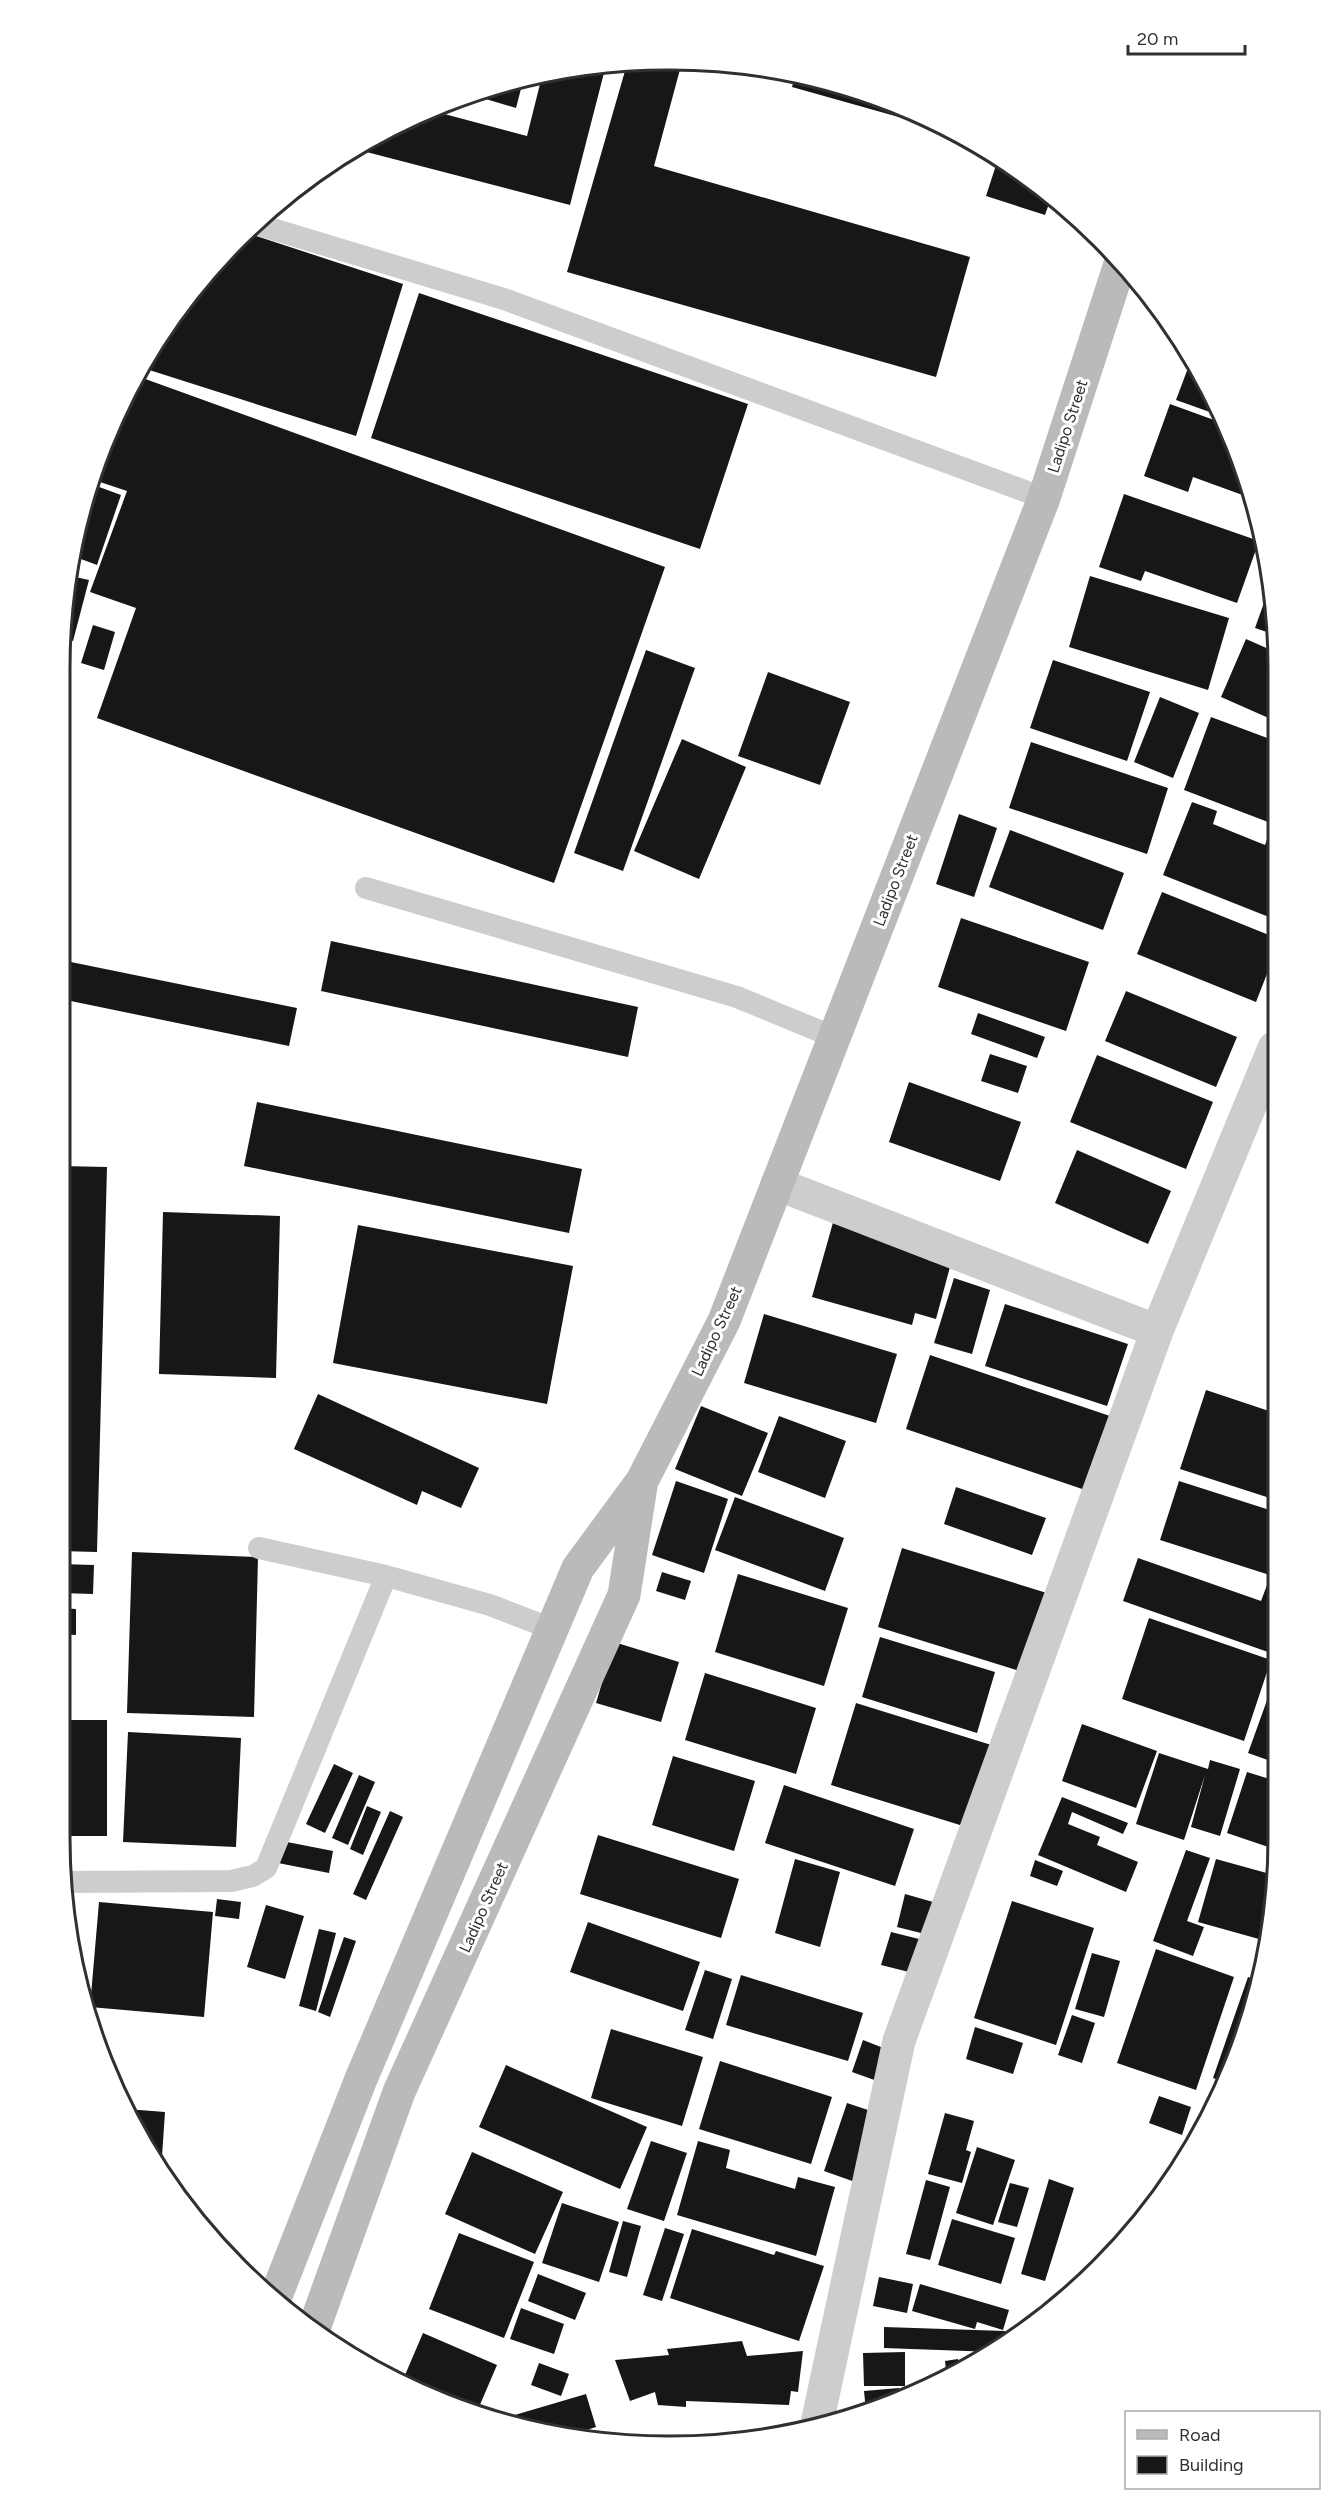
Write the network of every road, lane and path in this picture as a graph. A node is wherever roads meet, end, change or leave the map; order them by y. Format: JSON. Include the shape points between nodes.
{"nodes":[{"id":1,"x":266,"y":227,"type":"edge"},
{"id":2,"x":1117,"y":272,"type":"edge"},
{"id":3,"x":1044,"y":498,"type":"junction"},
{"id":4,"x":366,"y":888,"type":"dead end"},
{"id":5,"x":834,"y":1037,"type":"junction"},
{"id":6,"x":1268,"y":1063,"type":"edge"},
{"id":7,"x":777,"y":1185,"type":"junction"},
{"id":8,"x":1157,"y":1331,"type":"junction"},
{"id":9,"x":642,"y":1481,"type":"junction"},
{"id":10,"x":259,"y":1548,"type":"dead end"},
{"id":11,"x":387,"y":1576,"type":"junction"},
{"id":12,"x":552,"y":1629,"type":"junction"},
{"id":13,"x":73,"y":1882,"type":"edge"},
{"id":14,"x":278,"y":2291,"type":"edge"},
{"id":15,"x":316,"y":2321,"type":"edge"},
{"id":16,"x":818,"y":2417,"type":"edge"}],
"edges":[{"from":1,"to":3,"type":"lane","via":[[504,299]]},
{"from":2,"to":3,"type":"main road","name":"Ladipo Street"},
{"from":3,"to":5,"type":"main road","name":"Ladipo Street"},
{"from":4,"to":5,"type":"lane","via":[[737,998]]},
{"from":5,"to":7,"type":"main road","name":"Ladipo Street"},
{"from":6,"to":8,"type":"street"},
{"from":7,"to":8,"type":"street"},
{"from":7,"to":9,"type":"main road","name":"Ladipo Street","via":[[724,1320]]},
{"from":8,"to":16,"type":"street","via":[[899,2041]]},
{"from":9,"to":12,"type":"main road","name":"Ladipo Street","via":[[578,1568]]},
{"from":9,"to":15,"type":"main road","name":"Ladipo Street","via":[[624,1595],[399,2092]]},
{"from":10,"to":11,"type":"lane"},
{"from":11,"to":12,"type":"lane","via":[[490,1605]]},
{"from":11,"to":13,"type":"lane","via":[[266,1868],[231,1881]]},
{"from":12,"to":14,"type":"main road","name":"Ladipo Street","via":[[362,2079]]}]}
